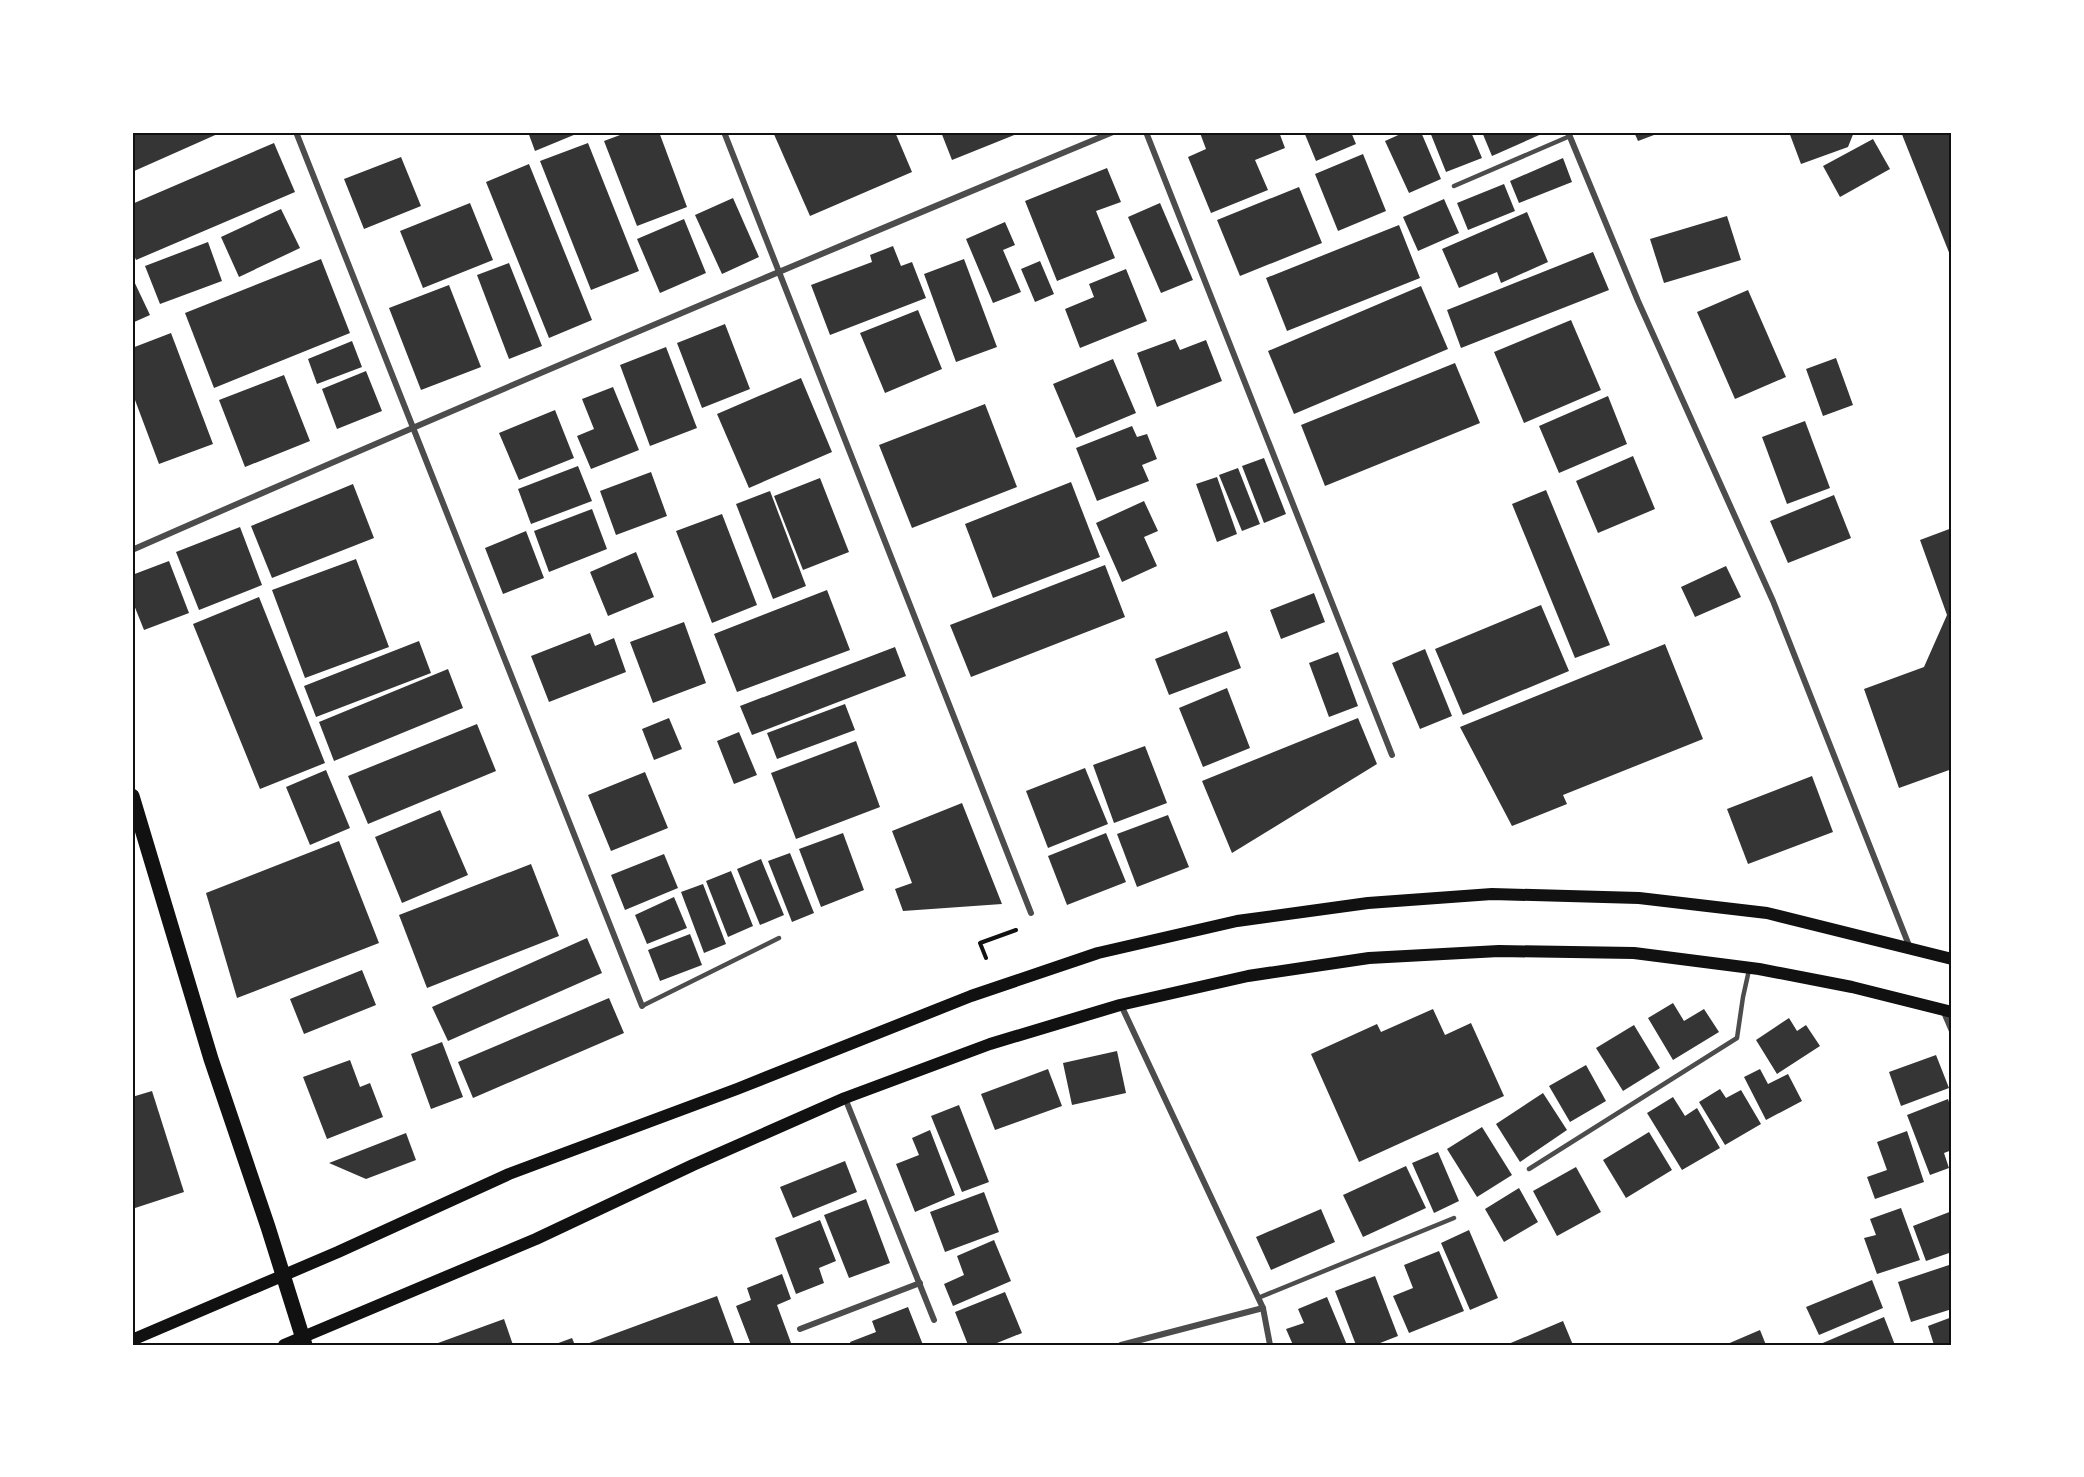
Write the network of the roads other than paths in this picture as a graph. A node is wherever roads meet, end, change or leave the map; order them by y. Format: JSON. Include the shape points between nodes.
{"nodes":[{"id":1,"x":296,"y":132,"type":"edge"},
{"id":2,"x":724,"y":132,"type":"edge"},
{"id":3,"x":1113,"y":132,"type":"edge"},
{"id":4,"x":1146,"y":132,"type":"edge"},
{"id":5,"x":1569,"y":134,"type":"edge"},
{"id":6,"x":1454,"y":186,"type":"dead end"},
{"id":7,"x":778,"y":271,"type":"junction"},
{"id":8,"x":412,"y":427,"type":"junction"},
{"id":9,"x":132,"y":550,"type":"edge"},
{"id":10,"x":1392,"y":755,"type":"dead end"},
{"id":11,"x":132,"y":796,"type":"edge"},
{"id":12,"x":1031,"y":913,"type":"road end"},
{"id":13,"x":779,"y":938,"type":"dead end"},
{"id":14,"x":1910,"y":948,"type":"junction"},
{"id":15,"x":1952,"y":959,"type":"edge"},
{"id":16,"x":1750,"y":968,"type":"junction"},
{"id":17,"x":1120,"y":1005,"type":"junction"},
{"id":18,"x":642,"y":1006,"type":"joint"},
{"id":19,"x":1948,"y":1011,"type":"edge"},
{"id":20,"x":1952,"y":1031,"type":"edge"},
{"id":21,"x":845,"y":1098,"type":"junction"},
{"id":22,"x":1529,"y":1169,"type":"dead end"},
{"id":23,"x":1454,"y":1218,"type":"dead end"},
{"id":24,"x":283,"y":1276,"type":"junction"},
{"id":25,"x":920,"y":1283,"type":"junction"},
{"id":26,"x":1258,"y":1298,"type":"junction"},
{"id":27,"x":1263,"y":1308,"type":"junction"},
{"id":28,"x":934,"y":1320,"type":"dead end"},
{"id":29,"x":800,"y":1329,"type":"dead end"},
{"id":30,"x":132,"y":1340,"type":"edge"},
{"id":31,"x":304,"y":1341,"type":"edge"},
{"id":32,"x":284,"y":1345,"type":"edge"},
{"id":33,"x":1121,"y":1345,"type":"edge"},
{"id":34,"x":1270,"y":1345,"type":"edge"}],
"edges":[{"from":1,"to":8,"type":"street"},
{"from":2,"to":7,"type":"street"},
{"from":3,"to":7,"type":"street"},
{"from":4,"to":10,"type":"street"},
{"from":5,"to":6,"type":"lane"},
{"from":5,"to":14,"type":"street","via":[[1638,302],[1773,601]]},
{"from":7,"to":8,"type":"street"},
{"from":7,"to":12,"type":"street"},
{"from":8,"to":9,"type":"street"},
{"from":8,"to":18,"type":"street"},
{"from":11,"to":24,"type":"main road","via":[[211,1059]]},
{"from":13,"to":18,"type":"lane"},
{"from":14,"to":15,"type":"main road"},
{"from":14,"to":24,"type":"main road","via":[[1767,913],[1640,898],[1492,894],[1368,903],[1237,921],[1098,953],[971,996],[509,1174]]},
{"from":16,"to":17,"type":"main road","via":[[1634,953],[1499,951],[1369,958],[1248,976]]},
{"from":16,"to":19,"type":"main road","via":[[1852,987]]},
{"from":16,"to":22,"type":"lane","via":[[1737,1038]]},
{"from":17,"to":21,"type":"main road","via":[[990,1044]]},
{"from":17,"to":26,"type":"street"},
{"from":19,"to":20,"type":"street"},
{"from":21,"to":25,"type":"street"},
{"from":21,"to":31,"type":"main road"},
{"from":23,"to":26,"type":"lane"},
{"from":24,"to":30,"type":"main road"},
{"from":24,"to":31,"type":"main road"},
{"from":25,"to":28,"type":"street"},
{"from":25,"to":29,"type":"street"},
{"from":26,"to":27,"type":"street"},
{"from":27,"to":33,"type":"street"},
{"from":27,"to":34,"type":"street"},
{"from":31,"to":32,"type":"main road"}]}
